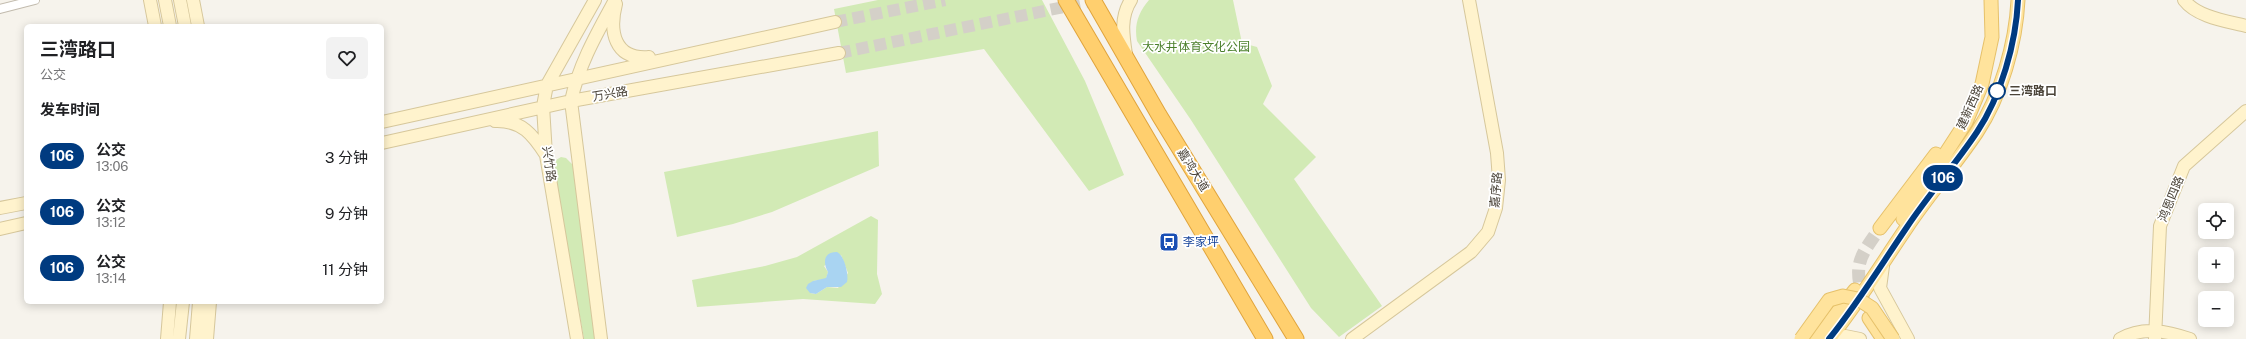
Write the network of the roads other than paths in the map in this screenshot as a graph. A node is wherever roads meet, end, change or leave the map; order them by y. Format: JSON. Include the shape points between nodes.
{"nodes":[{"id":1,"x":35,"y":0,"type":"edge"},
{"id":2,"x":150,"y":0,"type":"edge"},
{"id":3,"x":165,"y":0,"type":"edge"},
{"id":4,"x":180,"y":0,"type":"edge"},
{"id":5,"x":193,"y":0,"type":"edge"},
{"id":6,"x":595,"y":0,"type":"edge"},
{"id":7,"x":616,"y":0,"type":"edge"},
{"id":8,"x":1066,"y":0,"type":"edge"},
{"id":9,"x":1094,"y":0,"type":"edge"},
{"id":10,"x":1131,"y":0,"type":"edge"},
{"id":11,"x":1469,"y":0,"type":"edge"},
{"id":12,"x":1991,"y":0,"type":"edge"},
{"id":13,"x":1999,"y":0,"type":"edge"},
{"id":14,"x":2018,"y":0,"type":"edge"},
{"id":15,"x":2184,"y":0,"type":"edge"},
{"id":16,"x":0,"y":9,"type":"edge"},
{"id":17,"x":835,"y":22,"type":"tunnel mouth"},
{"id":18,"x":155,"y":24,"type":"edge"},
{"id":19,"x":170,"y":24,"type":"edge"},
{"id":20,"x":185,"y":24,"type":"edge"},
{"id":21,"x":198,"y":24,"type":"edge"},
{"id":22,"x":2246,"y":26,"type":"edge"},
{"id":23,"x":1992,"y":37,"type":"junction"},
{"id":24,"x":839,"y":52,"type":"tunnel mouth"},
{"id":25,"x":680,"y":55,"type":"junction"},
{"id":26,"x":1126,"y":57,"type":"junction"},
{"id":27,"x":576,"y":78,"type":"junction"},
{"id":28,"x":547,"y":85,"type":"junction"},
{"id":29,"x":571,"y":101,"type":"junction"},
{"id":30,"x":543,"y":106,"type":"junction"},
{"id":31,"x":2246,"y":111,"type":"edge"},
{"id":32,"x":384,"y":122,"type":"edge"},
{"id":33,"x":472,"y":122,"type":"junction"},
{"id":34,"x":1966,"y":122,"type":"junction"},
{"id":35,"x":384,"y":143,"type":"edge"},
{"id":36,"x":546,"y":155,"type":"junction"},
{"id":37,"x":24,"y":203,"type":"edge"},
{"id":38,"x":0,"y":208,"type":"edge"},
{"id":39,"x":24,"y":223,"type":"edge"},
{"id":40,"x":1880,"y":228,"type":"tunnel mouth"},
{"id":41,"x":0,"y":229,"type":"edge"},
{"id":42,"x":1883,"y":266,"type":"junction"},
{"id":43,"x":170,"y":304,"type":"edge"},
{"id":44,"x":183,"y":304,"type":"edge"},
{"id":45,"x":199,"y":304,"type":"edge"},
{"id":46,"x":210,"y":304,"type":"edge"},
{"id":47,"x":1277,"y":307,"type":"junction"},
{"id":48,"x":1869,"y":318,"type":"dead end"},
{"id":49,"x":2154,"y":335,"type":"edge"},
{"id":50,"x":576,"y":338,"type":"edge"},
{"id":51,"x":167,"y":339,"type":"edge"},
{"id":52,"x":179,"y":339,"type":"edge"},
{"id":53,"x":196,"y":339,"type":"edge"},
{"id":54,"x":207,"y":339,"type":"edge"},
{"id":55,"x":601,"y":339,"type":"edge"},
{"id":56,"x":1265,"y":339,"type":"edge"},
{"id":57,"x":1296,"y":339,"type":"edge"},
{"id":58,"x":1303,"y":339,"type":"edge"},
{"id":59,"x":1352,"y":339,"type":"edge"},
{"id":60,"x":1801,"y":339,"type":"edge"},
{"id":61,"x":1816,"y":339,"type":"edge"},
{"id":62,"x":1829,"y":339,"type":"edge"},
{"id":63,"x":1837,"y":339,"type":"edge"},
{"id":64,"x":1860,"y":339,"type":"edge"},
{"id":65,"x":1883,"y":339,"type":"edge"},
{"id":66,"x":1893,"y":339,"type":"edge"},
{"id":67,"x":1908,"y":339,"type":"edge"},
{"id":68,"x":2120,"y":339,"type":"edge"},
{"id":69,"x":2190,"y":339,"type":"edge"}],
"edges":[{"from":1,"to":16,"type":"street"},
{"from":2,"to":18,"type":"street"},
{"from":3,"to":19,"type":"street"},
{"from":4,"to":20,"type":"street"},
{"from":5,"to":21,"type":"street"},
{"from":6,"to":28,"type":"street","name":"兴竹路"},
{"from":7,"to":25,"type":"street","via":[[613,15],[614,35],[623,51],[642,58]]},
{"from":7,"to":27,"type":"street","via":[[593,39]]},
{"from":8,"to":56,"type":"highway","name":"嘉鸿大道"},
{"from":9,"to":26,"type":"highway","name":"嘉鸿大道"},
{"from":10,"to":26,"type":"street","via":[[1123,18]]},
{"from":11,"to":59,"type":"street","name":"嘉序路","via":[[1498,153],[1496,208],[1488,232],[1471,252]]},
{"from":12,"to":23,"type":"main road","name":"建新西路"},
{"from":13,"to":23,"type":"main road"},
{"from":14,"to":42,"type":"main road","name":"建新西路","via":[[2014,38],[2000,84],[1978,131],[1907,227]]},
{"from":15,"to":22,"type":"street","via":[[2188,5],[2212,17]]},
{"from":17,"to":25,"type":"street","name":"万兴路"},
{"from":23,"to":34,"type":"main road","name":"建新西路","via":[[1982,84]]},
{"from":24,"to":29,"type":"street","name":"万兴路"},
{"from":25,"to":27,"type":"street","name":"万兴路"},
{"from":26,"to":47,"type":"highway","name":"嘉鸿大道"},
{"from":27,"to":28,"type":"street","name":"万兴路"},
{"from":27,"to":29,"type":"street"},
{"from":28,"to":30,"type":"street","name":"兴竹路"},
{"from":28,"to":32,"type":"street","name":"万兴路"},
{"from":29,"to":30,"type":"street","name":"万兴路"},
{"from":29,"to":55,"type":"street"},
{"from":30,"to":33,"type":"street","name":"万兴路"},
{"from":30,"to":36,"type":"street","name":"兴竹路"},
{"from":31,"to":49,"type":"street","name":"鸿恩四路","via":[[2184,166],[2160,226]]},
{"from":33,"to":35,"type":"street","name":"万兴路"},
{"from":33,"to":36,"type":"street","via":[[505,121],[522,126],[532,133]]},
{"from":34,"to":40,"type":"main road","via":[[1938,151]]},
{"from":34,"to":61,"type":"main road","name":"建新西路","via":[[1865,277]]},
{"from":36,"to":50,"type":"street","name":"兴竹路"},
{"from":37,"to":38,"type":"street"},
{"from":39,"to":41,"type":"street"},
{"from":42,"to":62,"type":"main road","name":"建新西路"},
{"from":42,"to":67,"type":"street","via":[[1880,288]]},
{"from":43,"to":51,"type":"street"},
{"from":44,"to":52,"type":"street"},
{"from":45,"to":53,"type":"street"},
{"from":46,"to":54,"type":"street"},
{"from":47,"to":57,"type":"highway","name":"嘉鸿大道"},
{"from":47,"to":58,"type":"highway"},
{"from":48,"to":65,"type":"main road"},
{"from":49,"to":68,"type":"street","via":[[2139,332]]},
{"from":49,"to":69,"type":"street","via":[[2170,332]]},
{"from":60,"to":66,"type":"main road","bridge":true,"via":[[1829,300],[1843,296],[1858,299],[1872,308]]},
{"from":63,"to":64,"type":"street","via":[[1845,336]]}]}
